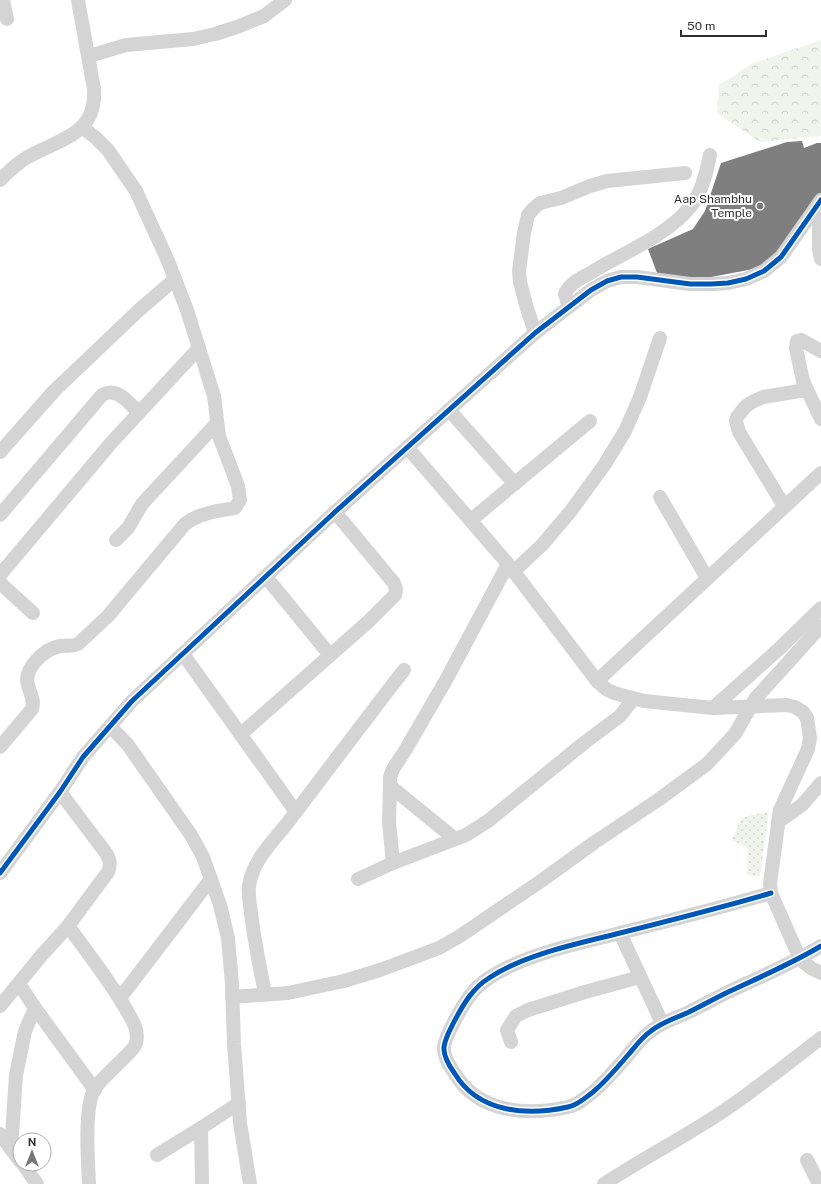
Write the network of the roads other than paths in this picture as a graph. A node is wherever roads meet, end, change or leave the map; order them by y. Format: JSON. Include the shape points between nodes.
{"nodes":[{"id":1,"x":2,"y":0,"type":"edge"},
{"id":2,"x":78,"y":0,"type":"edge"},
{"id":3,"x":285,"y":0,"type":"edge"},
{"id":4,"x":7,"y":19,"type":"dead end"},
{"id":5,"x":89,"y":56,"type":"junction"},
{"id":6,"x":82,"y":128,"type":"junction"},
{"id":7,"x":710,"y":155,"type":"dead end"},
{"id":8,"x":685,"y":173,"type":"dead end"},
{"id":9,"x":0,"y":180,"type":"edge"},
{"id":10,"x":820,"y":202,"type":"edge"},
{"id":11,"x":821,"y":259,"type":"edge"},
{"id":12,"x":176,"y":279,"type":"junction"},
{"id":13,"x":569,"y":307,"type":"junction"},
{"id":14,"x":535,"y":333,"type":"junction"},
{"id":15,"x":660,"y":338,"type":"dead end"},
{"id":16,"x":199,"y":348,"type":"junction"},
{"id":17,"x":821,"y":351,"type":"edge"},
{"id":18,"x":806,"y":390,"type":"junction"},
{"id":19,"x":449,"y":410,"type":"junction"},
{"id":20,"x":139,"y":413,"type":"junction"},
{"id":21,"x":821,"y":419,"type":"edge"},
{"id":22,"x":590,"y":421,"type":"dead end"},
{"id":23,"x":217,"y":423,"type":"junction"},
{"id":24,"x":408,"y":447,"type":"junction"},
{"id":25,"x":0,"y":452,"type":"edge"},
{"id":26,"x":821,"y":473,"type":"edge"},
{"id":27,"x":515,"y":484,"type":"junction"},
{"id":28,"x":660,"y":497,"type":"dead end"},
{"id":29,"x":784,"y":506,"type":"junction"},
{"id":30,"x":335,"y":512,"type":"junction"},
{"id":31,"x":0,"y":514,"type":"edge"},
{"id":32,"x":471,"y":520,"type":"junction"},
{"id":33,"x":116,"y":540,"type":"dead end"},
{"id":34,"x":511,"y":568,"type":"junction"},
{"id":35,"x":0,"y":575,"type":"edge"},
{"id":36,"x":266,"y":577,"type":"junction"},
{"id":37,"x":708,"y":578,"type":"junction"},
{"id":38,"x":0,"y":583,"type":"edge"},
{"id":39,"x":821,"y":608,"type":"edge"},
{"id":40,"x":33,"y":613,"type":"dead end"},
{"id":41,"x":821,"y":626,"type":"edge"},
{"id":42,"x":184,"y":654,"type":"junction"},
{"id":43,"x":330,"y":656,"type":"junction"},
{"id":44,"x":404,"y":670,"type":"dead end"},
{"id":45,"x":597,"y":681,"type":"junction"},
{"id":46,"x":633,"y":699,"type":"junction"},
{"id":47,"x":751,"y":707,"type":"junction"},
{"id":48,"x":713,"y":708,"type":"junction"},
{"id":49,"x":110,"y":726,"type":"junction"},
{"id":50,"x":241,"y":734,"type":"junction"},
{"id":51,"x":0,"y":747,"type":"edge"},
{"id":52,"x":821,"y":782,"type":"edge"},
{"id":53,"x":390,"y":786,"type":"junction"},
{"id":54,"x":60,"y":792,"type":"junction"},
{"id":55,"x":296,"y":812,"type":"junction"},
{"id":56,"x":778,"y":822,"type":"junction"},
{"id":57,"x":456,"y":839,"type":"junction"},
{"id":58,"x":393,"y":863,"type":"junction"},
{"id":59,"x":0,"y":873,"type":"edge"},
{"id":60,"x":212,"y":879,"type":"junction"},
{"id":61,"x":358,"y":879,"type":"dead end"},
{"id":62,"x":771,"y":893,"type":"junction"},
{"id":63,"x":68,"y":926,"type":"junction"},
{"id":64,"x":620,"y":933,"type":"junction"},
{"id":65,"x":821,"y":946,"type":"edge"},
{"id":66,"x":800,"y":959,"type":"junction"},
{"id":67,"x":821,"y":972,"type":"edge"},
{"id":68,"x":640,"y":977,"type":"junction"},
{"id":69,"x":19,"y":984,"type":"junction"},
{"id":70,"x":265,"y":994,"type":"junction"},
{"id":71,"x":232,"y":997,"type":"junction"},
{"id":72,"x":120,"y":998,"type":"junction"},
{"id":73,"x":0,"y":1006,"type":"edge"},
{"id":74,"x":35,"y":1008,"type":"junction"},
{"id":75,"x":662,"y":1023,"type":"junction"},
{"id":76,"x":821,"y":1038,"type":"edge"},
{"id":77,"x":510,"y":1042,"type":"dead end"},
{"id":78,"x":95,"y":1090,"type":"junction"},
{"id":79,"x":239,"y":1103,"type":"junction"},
{"id":80,"x":201,"y":1128,"type":"junction"},
{"id":81,"x":13,"y":1132,"type":"edge"},
{"id":82,"x":0,"y":1134,"type":"edge"},
{"id":83,"x":12,"y":1149,"type":"edge"},
{"id":84,"x":157,"y":1155,"type":"dead end"},
{"id":85,"x":807,"y":1160,"type":"dead end"},
{"id":86,"x":28,"y":1172,"type":"edge"},
{"id":87,"x":248,"y":1183,"type":"edge"},
{"id":88,"x":37,"y":1184,"type":"edge"},
{"id":89,"x":89,"y":1184,"type":"edge"},
{"id":90,"x":202,"y":1184,"type":"edge"},
{"id":91,"x":604,"y":1184,"type":"edge"},
{"id":92,"x":819,"y":1184,"type":"edge"}],
"edges":[{"from":1,"to":4,"type":"street"},
{"from":2,"to":5,"type":"street"},
{"from":3,"to":5,"type":"street","via":[[264,16],[215,34],[193,39],[126,45]]},
{"from":5,"to":6,"type":"street","via":[[94,103]]},
{"from":6,"to":9,"type":"street","via":[[65,140],[26,158]]},
{"from":6,"to":12,"type":"street","via":[[108,150],[136,191]]},
{"from":7,"to":13,"type":"street","via":[[704,182],[692,205],[660,235],[570,285],[565,294]]},
{"from":8,"to":14,"type":"street","via":[[607,181],[540,203],[533,208],[528,215],[524,233],[519,271]]},
{"from":10,"to":11,"type":"street"},
{"from":10,"to":13,"type":"street","via":[[781,257],[756,275],[728,283],[712,284],[621,277],[591,290]]},
{"from":12,"to":16,"type":"street"},
{"from":12,"to":25,"type":"street","via":[[138,311],[54,392]]},
{"from":13,"to":14,"type":"street"},
{"from":14,"to":19,"type":"street"},
{"from":15,"to":34,"type":"street","via":[[640,397],[605,464],[570,512],[542,544]]},
{"from":16,"to":20,"type":"street"},
{"from":16,"to":23,"type":"street","via":[[214,396]]},
{"from":17,"to":18,"type":"street","via":[[801,340],[797,341],[796,348]]},
{"from":18,"to":21,"type":"street"},
{"from":18,"to":29,"type":"street","via":[[763,397],[738,413],[736,421],[738,432]]},
{"from":19,"to":24,"type":"street"},
{"from":19,"to":27,"type":"street"},
{"from":20,"to":31,"type":"street","via":[[116,392],[106,392]]},
{"from":20,"to":35,"type":"street"},
{"from":22,"to":27,"type":"street"},
{"from":23,"to":33,"type":"street","via":[[142,504],[128,528]]},
{"from":23,"to":51,"type":"street","via":[[219,436],[240,495],[238,504],[235,508],[204,514],[190,520],[108,616],[78,644],[53,648],[31,666],[27,681],[34,702],[32,709]]},
{"from":24,"to":30,"type":"street"},
{"from":24,"to":32,"type":"street"},
{"from":26,"to":29,"type":"street"},
{"from":27,"to":32,"type":"street"},
{"from":28,"to":37,"type":"street"},
{"from":29,"to":37,"type":"street"},
{"from":30,"to":36,"type":"street"},
{"from":30,"to":43,"type":"street","via":[[394,583],[396,593]]},
{"from":32,"to":34,"type":"street"},
{"from":34,"to":45,"type":"street"},
{"from":34,"to":53,"type":"street","via":[[393,769]]},
{"from":36,"to":42,"type":"street"},
{"from":36,"to":43,"type":"street"},
{"from":37,"to":45,"type":"street"},
{"from":38,"to":40,"type":"street"},
{"from":39,"to":48,"type":"street"},
{"from":41,"to":47,"type":"street","via":[[755,699]]},
{"from":42,"to":49,"type":"street","via":[[132,701]]},
{"from":42,"to":50,"type":"street"},
{"from":43,"to":50,"type":"street"},
{"from":44,"to":55,"type":"street"},
{"from":45,"to":46,"type":"street","via":[[606,689]]},
{"from":46,"to":48,"type":"street"},
{"from":46,"to":57,"type":"street","via":[[620,716],[515,800],[488,821]]},
{"from":47,"to":48,"type":"street"},
{"from":47,"to":56,"type":"street","via":[[795,707],[803,712],[809,725],[808,749],[783,801]]},
{"from":47,"to":70,"type":"street","via":[[731,739],[695,774],[440,948],[344,981],[299,991]]},
{"from":49,"to":54,"type":"street","via":[[83,757]]},
{"from":49,"to":60,"type":"street","via":[[128,745],[177,814],[198,846]]},
{"from":50,"to":55,"type":"street"},
{"from":52,"to":56,"type":"street","via":[[802,805]]},
{"from":53,"to":57,"type":"street"},
{"from":53,"to":58,"type":"street","via":[[389,822]]},
{"from":54,"to":59,"type":"street"},
{"from":54,"to":63,"type":"street","via":[[110,861],[108,872]]},
{"from":55,"to":70,"type":"street","via":[[257,862],[249,886],[252,924]]},
{"from":56,"to":62,"type":"street","via":[[770,877]]},
{"from":57,"to":58,"type":"street"},
{"from":58,"to":61,"type":"street"},
{"from":60,"to":71,"type":"street","via":[[228,938]]},
{"from":60,"to":72,"type":"street"},
{"from":62,"to":64,"type":"street"},
{"from":62,"to":66,"type":"street"},
{"from":63,"to":69,"type":"street"},
{"from":63,"to":72,"type":"street"},
{"from":64,"to":68,"type":"street"},
{"from":64,"to":75,"type":"street","via":[[517,962],[475,988],[464,1003],[444,1047],[451,1069],[469,1092],[493,1106],[510,1110],[543,1111],[571,1106],[583,1100],[605,1082],[650,1031]]},
{"from":65,"to":66,"type":"street"},
{"from":66,"to":67,"type":"street"},
{"from":66,"to":75,"type":"street"},
{"from":68,"to":75,"type":"street"},
{"from":68,"to":77,"type":"street","via":[[528,1010],[516,1016],[511,1023],[508,1030]]},
{"from":69,"to":73,"type":"street"},
{"from":69,"to":74,"type":"street"},
{"from":70,"to":71,"type":"street"},
{"from":71,"to":79,"type":"street"},
{"from":72,"to":78,"type":"street","via":[[133,1022],[136,1043],[133,1049],[108,1072]]},
{"from":74,"to":78,"type":"street"},
{"from":74,"to":81,"type":"street","via":[[25,1031],[16,1075]]},
{"from":76,"to":91,"type":"street","via":[[720,1114]]},
{"from":78,"to":89,"type":"street","via":[[88,1119]]},
{"from":79,"to":80,"type":"street"},
{"from":79,"to":87,"type":"street"},
{"from":80,"to":84,"type":"street"},
{"from":80,"to":90,"type":"street"},
{"from":82,"to":83,"type":"street"},
{"from":85,"to":92,"type":"street"},
{"from":86,"to":88,"type":"street"}]}
